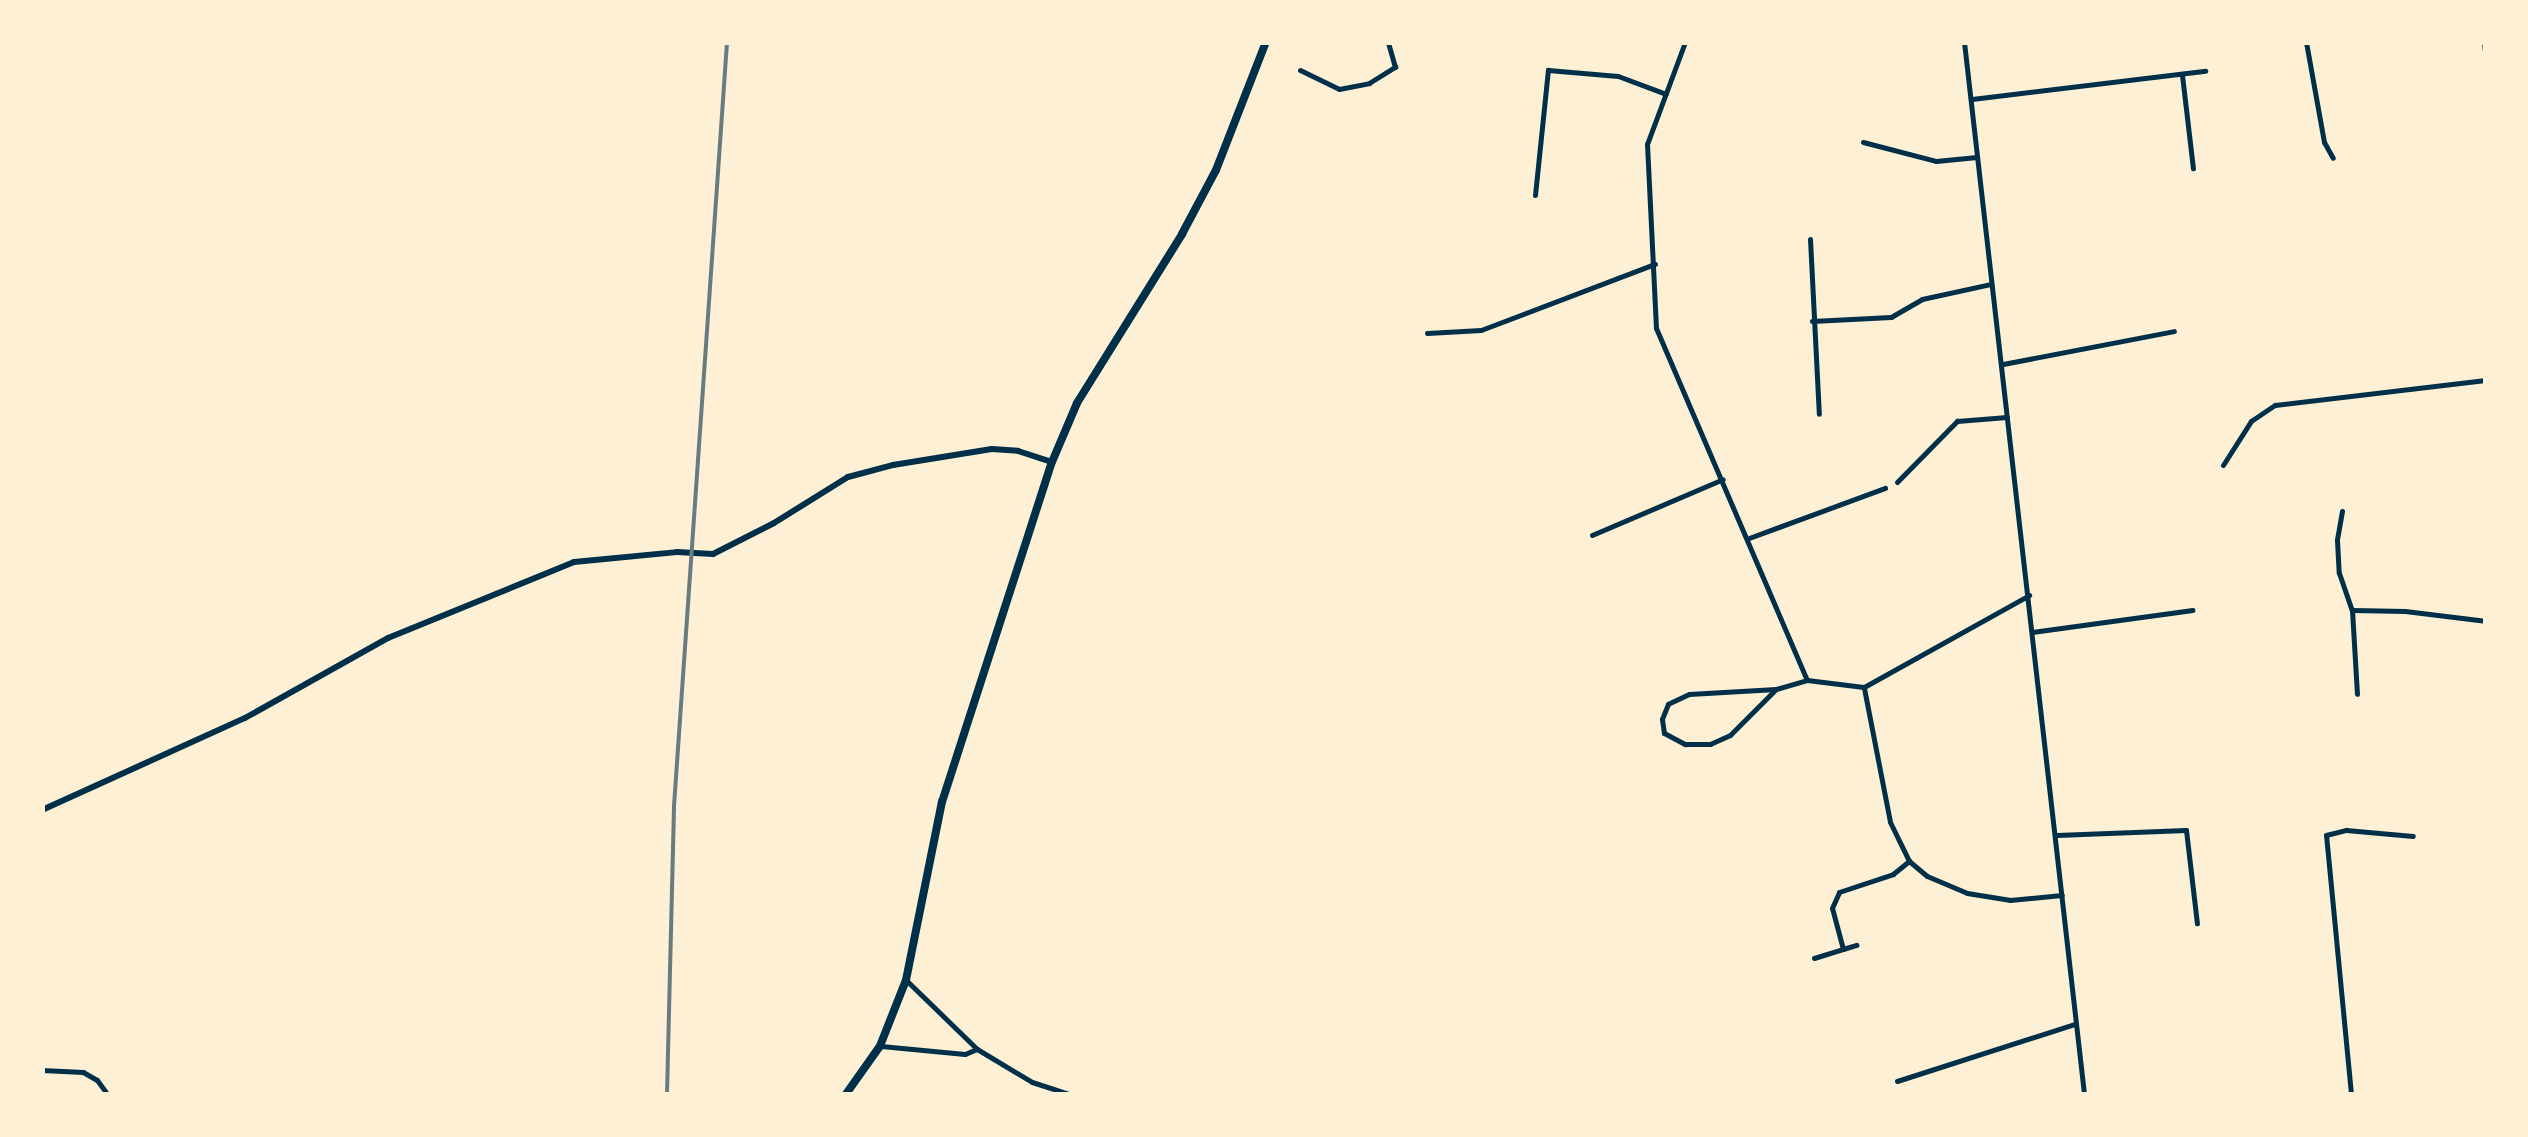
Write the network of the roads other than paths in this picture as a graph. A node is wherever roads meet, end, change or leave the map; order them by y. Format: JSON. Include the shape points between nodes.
{"nodes":[{"id":1,"x":1266,"y":42,"type":"edge"},
{"id":2,"x":1388,"y":42,"type":"edge"},
{"id":3,"x":1686,"y":42,"type":"edge"},
{"id":4,"x":1964,"y":42,"type":"edge"},
{"id":5,"x":2306,"y":42,"type":"edge"},
{"id":6,"x":2484,"y":42,"type":"edge"},
{"id":7,"x":2486,"y":61,"type":"edge"},
{"id":8,"x":1300,"y":70,"type":"dead end"},
{"id":9,"x":2206,"y":71,"type":"dead end"},
{"id":10,"x":2182,"y":75,"type":"junction"},
{"id":11,"x":1666,"y":94,"type":"junction"},
{"id":12,"x":1972,"y":99,"type":"junction"},
{"id":13,"x":1863,"y":142,"type":"dead end"},
{"id":14,"x":1976,"y":157,"type":"junction"},
{"id":15,"x":2334,"y":158,"type":"dead end"},
{"id":16,"x":2193,"y":168,"type":"dead end"},
{"id":17,"x":1535,"y":195,"type":"dead end"},
{"id":18,"x":1810,"y":240,"type":"dead end"},
{"id":19,"x":1655,"y":264,"type":"junction"},
{"id":20,"x":1990,"y":284,"type":"junction"},
{"id":21,"x":1812,"y":322,"type":"junction"},
{"id":22,"x":2174,"y":331,"type":"dead end"},
{"id":23,"x":1428,"y":333,"type":"dead end"},
{"id":24,"x":2003,"y":364,"type":"junction"},
{"id":25,"x":2486,"y":380,"type":"edge"},
{"id":26,"x":1819,"y":414,"type":"dead end"},
{"id":27,"x":2007,"y":417,"type":"junction"},
{"id":28,"x":1052,"y":462,"type":"junction"},
{"id":29,"x":2223,"y":465,"type":"dead end"},
{"id":30,"x":1723,"y":479,"type":"junction"},
{"id":31,"x":1897,"y":482,"type":"dead end"},
{"id":32,"x":1885,"y":488,"type":"dead end"},
{"id":33,"x":2342,"y":512,"type":"dead end"},
{"id":34,"x":1592,"y":535,"type":"dead end"},
{"id":35,"x":1749,"y":538,"type":"junction"},
{"id":36,"x":2029,"y":595,"type":"junction"},
{"id":37,"x":2192,"y":610,"type":"dead end"},
{"id":38,"x":2352,"y":610,"type":"junction"},
{"id":39,"x":2486,"y":621,"type":"edge"},
{"id":40,"x":2032,"y":632,"type":"junction"},
{"id":41,"x":1807,"y":680,"type":"junction"},
{"id":42,"x":1864,"y":687,"type":"junction"},
{"id":43,"x":1776,"y":688,"type":"junction"},
{"id":44,"x":2357,"y":694,"type":"dead end"},
{"id":45,"x":42,"y":810,"type":"edge"},
{"id":46,"x":2057,"y":835,"type":"junction"},
{"id":47,"x":2413,"y":836,"type":"dead end"},
{"id":48,"x":1909,"y":860,"type":"junction"},
{"id":49,"x":2062,"y":895,"type":"junction"},
{"id":50,"x":2197,"y":923,"type":"dead end"},
{"id":51,"x":1856,"y":945,"type":"dead end"},
{"id":52,"x":1843,"y":949,"type":"junction"},
{"id":53,"x":1814,"y":958,"type":"dead end"},
{"id":54,"x":906,"y":980,"type":"junction"},
{"id":55,"x":2075,"y":1024,"type":"junction"},
{"id":56,"x":880,"y":1046,"type":"junction"},
{"id":57,"x":977,"y":1049,"type":"junction"},
{"id":58,"x":42,"y":1070,"type":"edge"},
{"id":59,"x":1897,"y":1081,"type":"dead end"},
{"id":60,"x":107,"y":1094,"type":"edge"},
{"id":61,"x":846,"y":1094,"type":"edge"},
{"id":62,"x":1070,"y":1094,"type":"edge"},
{"id":63,"x":2084,"y":1094,"type":"edge"},
{"id":64,"x":2351,"y":1094,"type":"edge"}],
"edges":[{"from":1,"to":28,"type":"main road","via":[[1216,170],[1077,404]]},
{"from":2,"to":8,"type":"street","via":[[1395,67],[1369,84],[1339,89]]},
{"from":3,"to":11,"type":"street"},
{"from":4,"to":12,"type":"street"},
{"from":5,"to":15,"type":"street","via":[[2324,142]]},
{"from":6,"to":7,"type":"street"},
{"from":9,"to":10,"type":"street"},
{"from":10,"to":12,"type":"street"},
{"from":10,"to":16,"type":"street"},
{"from":11,"to":17,"type":"street","via":[[1618,76],[1548,70]]},
{"from":11,"to":19,"type":"street","via":[[1647,144]]},
{"from":12,"to":14,"type":"street"},
{"from":13,"to":14,"type":"street","via":[[1936,161]]},
{"from":14,"to":20,"type":"street"},
{"from":18,"to":21,"type":"street"},
{"from":19,"to":23,"type":"street","via":[[1481,330]]},
{"from":19,"to":30,"type":"street","via":[[1656,328]]},
{"from":20,"to":21,"type":"street","via":[[1922,299],[1891,317]]},
{"from":20,"to":24,"type":"street"},
{"from":21,"to":26,"type":"street"},
{"from":22,"to":24,"type":"street"},
{"from":24,"to":27,"type":"street"},
{"from":25,"to":29,"type":"street","via":[[2276,405],[2251,421]]},
{"from":27,"to":31,"type":"street","via":[[1957,421]]},
{"from":27,"to":36,"type":"street"},
{"from":28,"to":45,"type":"street","via":[[992,448],[878,469],[848,477],[712,554],[574,562],[388,638],[245,718]]},
{"from":28,"to":54,"type":"main road","via":[[942,802]]},
{"from":30,"to":34,"type":"street"},
{"from":30,"to":35,"type":"street"},
{"from":32,"to":35,"type":"street"},
{"from":33,"to":38,"type":"street","via":[[2339,573]]},
{"from":35,"to":41,"type":"street"},
{"from":36,"to":40,"type":"street"},
{"from":36,"to":42,"type":"street"},
{"from":37,"to":40,"type":"street"},
{"from":38,"to":39,"type":"street"},
{"from":38,"to":44,"type":"street"},
{"from":40,"to":46,"type":"street"},
{"from":41,"to":42,"type":"street"},
{"from":41,"to":43,"type":"street"},
{"from":42,"to":48,"type":"street","via":[[1890,822]]},
{"from":43,"to":43,"type":"street","via":[[1730,735],[1710,744],[1685,744],[1664,732],[1668,704],[1688,694]]},
{"from":46,"to":49,"type":"street"},
{"from":46,"to":50,"type":"street","via":[[2186,830]]},
{"from":47,"to":64,"type":"street","via":[[2346,830],[2326,835]]},
{"from":48,"to":49,"type":"street","via":[[1927,876],[1968,893],[2010,900]]},
{"from":48,"to":52,"type":"street","via":[[1892,874],[1835,896]]},
{"from":49,"to":55,"type":"street"},
{"from":51,"to":52,"type":"street"},
{"from":52,"to":53,"type":"street"},
{"from":54,"to":56,"type":"main road"},
{"from":54,"to":57,"type":"street"},
{"from":55,"to":59,"type":"street"},
{"from":55,"to":63,"type":"street"},
{"from":56,"to":57,"type":"street","via":[[965,1054]]},
{"from":56,"to":61,"type":"main road"},
{"from":57,"to":62,"type":"street","via":[[1032,1082]]},
{"from":58,"to":60,"type":"street","via":[[84,1072]]}]}
